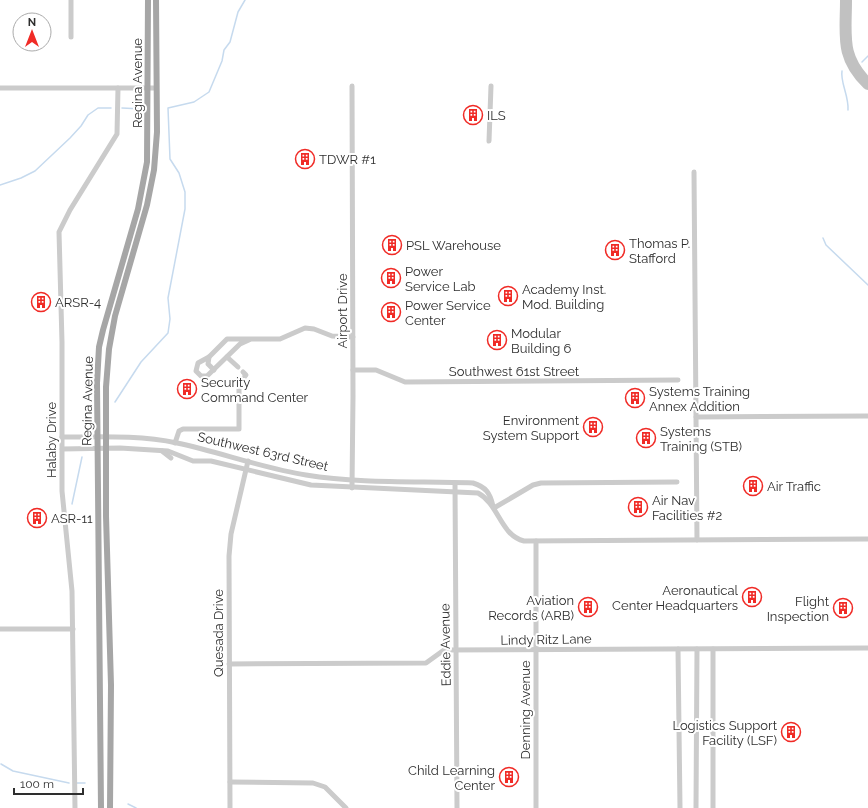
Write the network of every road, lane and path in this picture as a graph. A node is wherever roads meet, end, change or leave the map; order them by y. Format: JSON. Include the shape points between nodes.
{"nodes":[{"id":1,"x":71,"y":0,"type":"edge"},
{"id":2,"x":148,"y":0,"type":"edge"},
{"id":3,"x":156,"y":0,"type":"edge"},
{"id":4,"x":71,"y":37,"type":"dead end"},
{"id":5,"x":352,"y":86,"type":"dead end"},
{"id":6,"x":491,"y":86,"type":"dead end"},
{"id":7,"x":0,"y":88,"type":"edge"},
{"id":8,"x":118,"y":88,"type":"junction"},
{"id":9,"x":148,"y":88,"type":"junction"},
{"id":10,"x":156,"y":88,"type":"junction"},
{"id":11,"x":489,"y":141,"type":"dead end"},
{"id":12,"x":694,"y":172,"type":"dead end"},
{"id":13,"x":353,"y":337,"type":"junction"},
{"id":14,"x":251,"y":339,"type":"junction"},
{"id":15,"x":209,"y":357,"type":"junction"},
{"id":16,"x":227,"y":357,"type":"junction"},
{"id":17,"x":238,"y":367,"type":"dead end"},
{"id":18,"x":214,"y":370,"type":"junction"},
{"id":19,"x":353,"y":370,"type":"junction"},
{"id":20,"x":245,"y":374,"type":"dead end"},
{"id":21,"x":678,"y":380,"type":"dead end"},
{"id":22,"x":868,"y":416,"type":"edge"},
{"id":23,"x":696,"y":417,"type":"junction"},
{"id":24,"x":62,"y":436,"type":"junction"},
{"id":25,"x":97,"y":437,"type":"junction"},
{"id":26,"x":107,"y":437,"type":"junction"},
{"id":27,"x":175,"y":443,"type":"junction"},
{"id":28,"x":107,"y":448,"type":"junction"},
{"id":29,"x":62,"y":449,"type":"junction"},
{"id":30,"x":97,"y":449,"type":"junction"},
{"id":31,"x":156,"y":449,"type":"junction"},
{"id":32,"x":171,"y":458,"type":"dead end"},
{"id":33,"x":248,"y":461,"type":"junction"},
{"id":34,"x":246,"y":470,"type":"junction"},
{"id":35,"x":352,"y":479,"type":"junction"},
{"id":36,"x":677,"y":482,"type":"dead end"},
{"id":37,"x":455,"y":483,"type":"junction"},
{"id":38,"x":352,"y":488,"type":"junction"},
{"id":39,"x":455,"y":492,"type":"junction"},
{"id":40,"x":494,"y":508,"type":"junction"},
{"id":41,"x":868,"y":539,"type":"edge"},
{"id":42,"x":697,"y":540,"type":"junction"},
{"id":43,"x":536,"y":541,"type":"junction"},
{"id":44,"x":0,"y":629,"type":"edge"},
{"id":45,"x":73,"y":629,"type":"junction"},
{"id":46,"x":868,"y":648,"type":"edge"},
{"id":47,"x":678,"y":649,"type":"junction"},
{"id":48,"x":697,"y":649,"type":"junction"},
{"id":49,"x":713,"y":649,"type":"junction"},
{"id":50,"x":456,"y":650,"type":"junction"},
{"id":51,"x":536,"y":650,"type":"junction"},
{"id":52,"x":229,"y":664,"type":"junction"},
{"id":53,"x":230,"y":782,"type":"junction"},
{"id":54,"x":101,"y":806,"type":"edge"},
{"id":55,"x":110,"y":806,"type":"edge"},
{"id":56,"x":75,"y":808,"type":"edge"},
{"id":57,"x":230,"y":808,"type":"edge"},
{"id":58,"x":346,"y":808,"type":"edge"},
{"id":59,"x":457,"y":808,"type":"edge"},
{"id":60,"x":536,"y":808,"type":"edge"},
{"id":61,"x":680,"y":808,"type":"edge"},
{"id":62,"x":696,"y":808,"type":"edge"},
{"id":63,"x":713,"y":808,"type":"edge"}],
"edges":[{"from":1,"to":4,"type":"street"},
{"from":2,"to":9,"type":"main road","name":"Regina Avenue"},
{"from":3,"to":10,"type":"main road","name":"Regina Avenue"},
{"from":5,"to":13,"type":"street","name":"Airport Drive"},
{"from":6,"to":11,"type":"street"},
{"from":7,"to":8,"type":"street"},
{"from":8,"to":9,"type":"street"},
{"from":8,"to":24,"type":"street","name":"Halaby Drive","via":[[117,134],[59,232]]},
{"from":9,"to":10,"type":"street"},
{"from":9,"to":25,"type":"main road","name":"Regina Avenue","via":[[148,138],[143,187],[99,348]]},
{"from":10,"to":26,"type":"main road","name":"Regina Avenue","via":[[157,132],[152,186],[115,316],[109,350],[106,387]]},
{"from":12,"to":23,"type":"street"},
{"from":13,"to":14,"type":"street","via":[[332,336],[305,328],[280,339]]},
{"from":13,"to":19,"type":"street","name":"Airport Drive"},
{"from":14,"to":15,"type":"street","via":[[227,339]]},
{"from":14,"to":16,"type":"street","via":[[240,344]]},
{"from":15,"to":18,"type":"street","via":[[208,364]]},
{"from":15,"to":18,"type":"street","via":[[198,363],[196,370],[204,376]]},
{"from":16,"to":17,"type":"street"},
{"from":16,"to":18,"type":"street"},
{"from":19,"to":21,"type":"street","name":"Southwest 61st Street","via":[[376,370],[405,382]]},
{"from":19,"to":35,"type":"street","name":"Airport Drive"},
{"from":20,"to":27,"type":"street","via":[[239,384],[239,429],[183,429],[179,431]]},
{"from":22,"to":23,"type":"street"},
{"from":23,"to":42,"type":"street"},
{"from":24,"to":25,"type":"street","name":"Southwest 63rd Street"},
{"from":24,"to":29,"type":"street","name":"Halaby Drive"},
{"from":25,"to":26,"type":"street","name":"Southwest 63rd Street"},
{"from":25,"to":30,"type":"main road","name":"Regina Avenue"},
{"from":26,"to":27,"type":"street","name":"Southwest 63rd Street","via":[[143,438]]},
{"from":26,"to":28,"type":"main road","name":"Regina Avenue"},
{"from":27,"to":33,"type":"street","name":"Southwest 63rd Street"},
{"from":28,"to":30,"type":"street","name":"Southwest 63rd Street"},
{"from":28,"to":31,"type":"street","name":"Southwest 63rd Street"},
{"from":28,"to":55,"type":"main road","name":"Regina Avenue","via":[[106,516],[111,685]]},
{"from":29,"to":30,"type":"street","name":"Southwest 63rd Street"},
{"from":29,"to":45,"type":"street","name":"Halaby Drive","via":[[62,491],[70,553]]},
{"from":30,"to":54,"type":"main road","name":"Regina Avenue"},
{"from":31,"to":32,"type":"street"},
{"from":31,"to":34,"type":"street","name":"Southwest 63rd Street","via":[[175,452],[194,461],[211,461]]},
{"from":33,"to":34,"type":"street","name":"Quesada Drive"},
{"from":33,"to":35,"type":"street","name":"Southwest 63rd Street","via":[[304,475]]},
{"from":34,"to":38,"type":"street","name":"Southwest 63rd Street","via":[[311,485]]},
{"from":34,"to":52,"type":"street","name":"Quesada Drive","via":[[231,534],[229,556]]},
{"from":35,"to":37,"type":"street","name":"Southwest 63rd Street"},
{"from":35,"to":38,"type":"street","name":"Airport Drive"},
{"from":36,"to":40,"type":"street","via":[[541,483],[532,485]]},
{"from":37,"to":39,"type":"street","name":"Eddie Avenue"},
{"from":37,"to":40,"type":"street","name":"Southwest 63rd Street","via":[[481,486],[491,496]]},
{"from":38,"to":39,"type":"street","name":"Southwest 63rd Street"},
{"from":39,"to":40,"type":"street","name":"Southwest 63rd Street","via":[[478,493]]},
{"from":39,"to":50,"type":"street","name":"Eddie Avenue"},
{"from":40,"to":43,"type":"street","name":"Southwest 63rd Street","via":[[512,535],[524,541]]},
{"from":41,"to":42,"type":"street","name":"Southwest 63rd Street"},
{"from":42,"to":43,"type":"street","name":"Southwest 63rd Street"},
{"from":43,"to":51,"type":"street","name":"Denning Avenue"},
{"from":44,"to":45,"type":"street"},
{"from":45,"to":56,"type":"street","name":"Halaby Drive"},
{"from":46,"to":49,"type":"street","name":"Lindy Ritz Lane"},
{"from":47,"to":48,"type":"street","name":"Lindy Ritz Lane"},
{"from":47,"to":51,"type":"street","name":"Lindy Ritz Lane"},
{"from":47,"to":61,"type":"street"},
{"from":48,"to":49,"type":"street","name":"Lindy Ritz Lane"},
{"from":48,"to":62,"type":"street"},
{"from":49,"to":63,"type":"street"},
{"from":50,"to":51,"type":"street","name":"Lindy Ritz Lane"},
{"from":50,"to":52,"type":"street","name":"Lindy Ritz Lane","via":[[444,650],[426,663]]},
{"from":50,"to":59,"type":"street","name":"Eddie Avenue"},
{"from":51,"to":60,"type":"street","name":"Denning Avenue"},
{"from":52,"to":53,"type":"street","name":"Quesada Drive"},
{"from":53,"to":57,"type":"street","name":"Quesada Drive"},
{"from":53,"to":58,"type":"street","via":[[313,783],[325,787]]}]}
